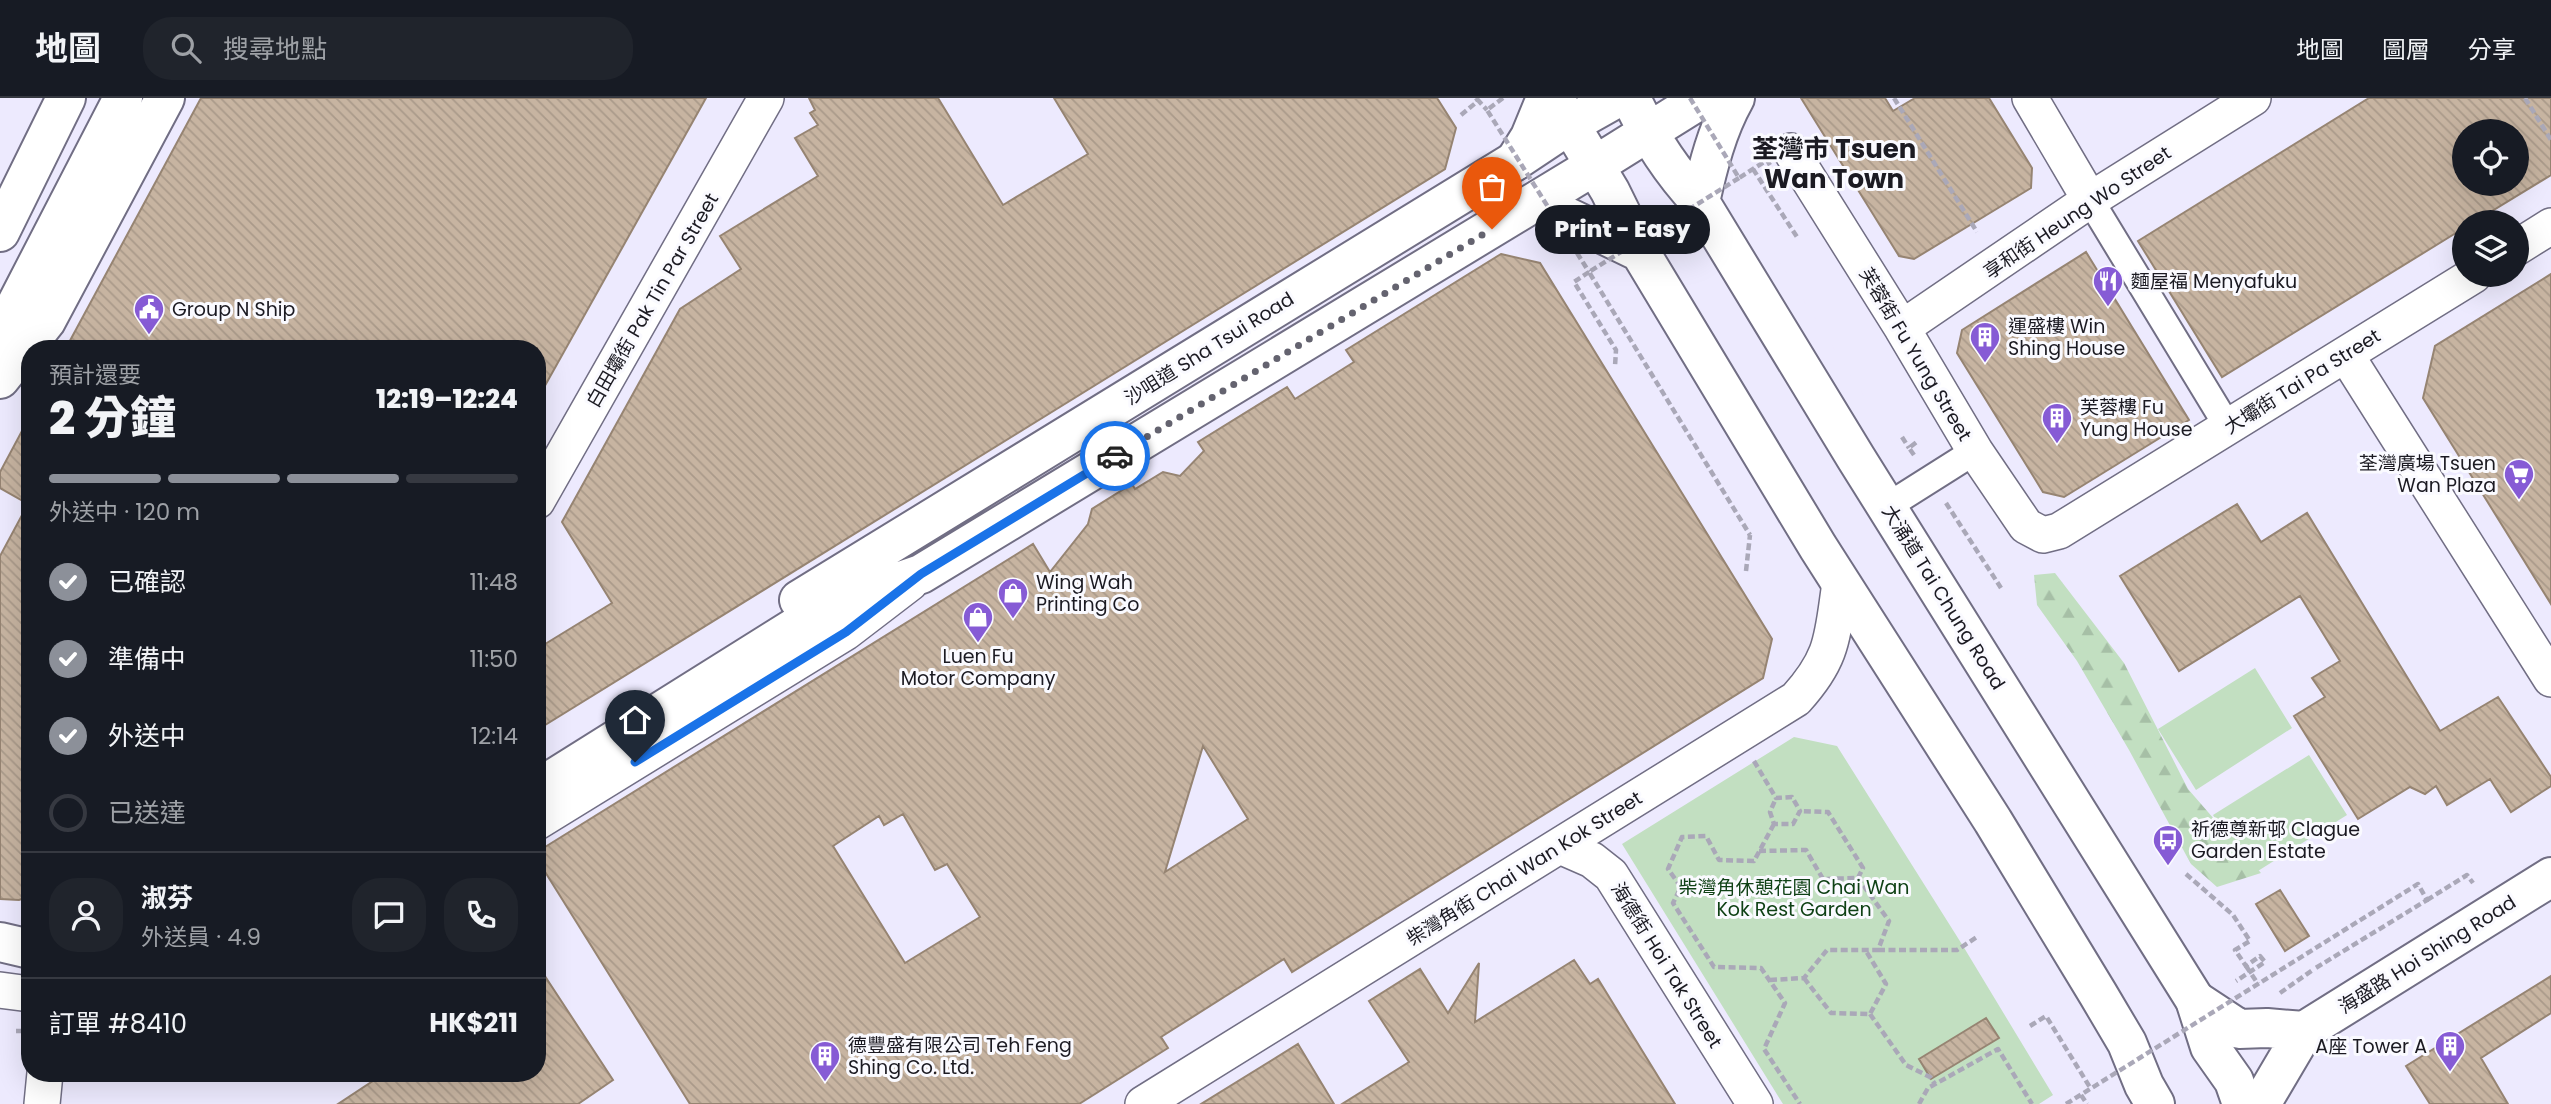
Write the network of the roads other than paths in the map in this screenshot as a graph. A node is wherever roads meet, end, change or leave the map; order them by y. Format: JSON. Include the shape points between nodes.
{"nodes":[{"id":1,"x":66,"y":98,"type":"edge"},
{"id":2,"x":123,"y":98,"type":"edge"},
{"id":3,"x":165,"y":98,"type":"edge"},
{"id":4,"x":766,"y":98,"type":"edge"},
{"id":5,"x":1617,"y":98,"type":"edge"},
{"id":6,"x":1631,"y":98,"type":"edge"},
{"id":7,"x":2030,"y":98,"type":"edge"},
{"id":8,"x":2253,"y":98,"type":"edge"},
{"id":9,"x":1721,"y":104,"type":"edge"},
{"id":10,"x":1556,"y":107,"type":"edge"},
{"id":11,"x":1648,"y":134,"type":"junction"},
{"id":12,"x":1781,"y":159,"type":"road end"},
{"id":13,"x":1594,"y":166,"type":"junction"},
{"id":14,"x":1539,"y":200,"type":"junction"},
{"id":15,"x":2090,"y":200,"type":"junction"},
{"id":16,"x":1700,"y":202,"type":"junction"},
{"id":17,"x":2551,"y":226,"type":"edge"},
{"id":18,"x":0,"y":232,"type":"edge"},
{"id":19,"x":2529,"y":240,"type":"edge"},
{"id":20,"x":1640,"y":252,"type":"junction"},
{"id":21,"x":2455,"y":287,"type":"edge"},
{"id":22,"x":1902,"y":328,"type":"junction"},
{"id":23,"x":31,"y":340,"type":"edge"},
{"id":24,"x":21,"y":353,"type":"edge"},
{"id":25,"x":2346,"y":355,"type":"junction"},
{"id":26,"x":0,"y":358,"type":"edge"},
{"id":27,"x":0,"y":379,"type":"edge"},
{"id":28,"x":2228,"y":427,"type":"junction"},
{"id":29,"x":1975,"y":452,"type":"junction"},
{"id":30,"x":546,"y":485,"type":"edge"},
{"id":31,"x":1888,"y":506,"type":"junction"},
{"id":32,"x":2059,"y":531,"type":"joint"},
{"id":33,"x":921,"y":574,"type":"junction"},
{"id":34,"x":1840,"y":583,"type":"junction"},
{"id":35,"x":823,"y":597,"type":"junction"},
{"id":36,"x":2551,"y":679,"type":"edge"},
{"id":37,"x":629,"y":720,"type":"junction"},
{"id":38,"x":546,"y":761,"type":"edge"},
{"id":39,"x":546,"y":782,"type":"edge"},
{"id":40,"x":546,"y":816,"type":"edge"},
{"id":41,"x":1560,"y":846,"type":"junction"},
{"id":42,"x":2551,"y":877,"type":"edge"},
{"id":43,"x":0,"y":942,"type":"edge"},
{"id":44,"x":21,"y":947,"type":"edge"},
{"id":45,"x":0,"y":966,"type":"edge"},
{"id":46,"x":21,"y":970,"type":"edge"},
{"id":47,"x":0,"y":990,"type":"edge"},
{"id":48,"x":21,"y":993,"type":"edge"},
{"id":49,"x":2304,"y":1031,"type":"junction"},
{"id":50,"x":2224,"y":1038,"type":"junction"},
{"id":51,"x":44,"y":1082,"type":"edge"},
{"id":52,"x":2149,"y":1095,"type":"edge"},
{"id":53,"x":42,"y":1104,"type":"edge"},
{"id":54,"x":1143,"y":1104,"type":"edge"},
{"id":55,"x":1755,"y":1104,"type":"edge"},
{"id":56,"x":2242,"y":1104,"type":"edge"},
{"id":57,"x":2261,"y":1104,"type":"edge"}],
"edges":[{"from":1,"to":18,"type":"main road"},
{"from":2,"to":26,"type":"main road","via":[[15,307]]},
{"from":3,"to":23,"type":"main road","via":[[46,321]]},
{"from":4,"to":30,"type":"street","name":"白田壩街 Pak Tin Par Street"},
{"from":5,"to":10,"type":"main road","name":"沙咀道 Sha Tsui Road"},
{"from":6,"to":11,"type":"main road","name":"大涌道 Tai Chung Road"},
{"from":7,"to":15,"type":"street"},
{"from":8,"to":15,"type":"street","name":"享和街 Heung Wo Street"},
{"from":9,"to":11,"type":"main road","name":"沙咀道 Sha Tsui Road"},
{"from":9,"to":16,"type":"main road","bridge":true},
{"from":10,"to":13,"type":"main road"},
{"from":10,"to":35,"type":"main road","name":"沙咀道 Sha Tsui Road","via":[[1515,160]]},
{"from":11,"to":13,"type":"main road","name":"沙咀道 Sha Tsui Road"},
{"from":11,"to":16,"type":"main road","name":"大涌道 Tai Chung Road"},
{"from":12,"to":22,"type":"street","name":"芙蓉街 Fu Yung Street"},
{"from":13,"to":14,"type":"main road","name":"沙咀道 Sha Tsui Road"},
{"from":13,"to":20,"type":"main road"},
{"from":14,"to":20,"type":"main road","bridge":true},
{"from":14,"to":33,"type":"main road","name":"沙咀道 Sha Tsui Road"},
{"from":15,"to":22,"type":"street","name":"享和街 Heung Wo Street"},
{"from":15,"to":28,"type":"street"},
{"from":16,"to":31,"type":"main road","name":"大涌道 Tai Chung Road"},
{"from":17,"to":19,"type":"street"},
{"from":20,"to":34,"type":"main road"},
{"from":21,"to":25,"type":"street","name":"大壩街 Tai Pa Street"},
{"from":22,"to":29,"type":"street","name":"芙蓉街 Fu Yung Street"},
{"from":24,"to":27,"type":"main road"},
{"from":25,"to":28,"type":"street","name":"大壩街 Tai Pa Street"},
{"from":25,"to":36,"type":"street"},
{"from":28,"to":32,"type":"street","name":"大壩街 Tai Pa Street"},
{"from":29,"to":31,"type":"street"},
{"from":29,"to":32,"type":"street","name":"芙蓉街 Fu Yung Street","via":[[2026,526],[2043,535]]},
{"from":31,"to":50,"type":"main road","name":"大涌道 Tai Chung Road","via":[[2194,1000]]},
{"from":33,"to":35,"type":"main road","name":"沙咀道 Sha Tsui Road"},
{"from":33,"to":40,"type":"street","name":"沙咀道 Sha Tsui Road","via":[[846,632]]},
{"from":34,"to":41,"type":"street","name":"柴灣角街 Chai Wan Kok Street","via":[[1830,650],[1796,699]]},
{"from":34,"to":52,"type":"main road","via":[[2098,994],[2127,1043]]},
{"from":35,"to":37,"type":"main road","name":"沙咀道 Sha Tsui Road"},
{"from":37,"to":38,"type":"main road"},
{"from":37,"to":39,"type":"main road"},
{"from":41,"to":54,"type":"street","name":"柴灣角街 Chai Wan Kok Street"},
{"from":41,"to":55,"type":"street","name":"海德街 Hoi Tak Street","via":[[1592,860],[1611,875]]},
{"from":42,"to":49,"type":"main road","name":"海盛路 Hoi Shing Road"},
{"from":43,"to":44,"type":"main road"},
{"from":45,"to":46,"type":"main road"},
{"from":47,"to":48,"type":"street"},
{"from":49,"to":50,"type":"main road","via":[[2267,1028]]},
{"from":49,"to":57,"type":"main road","name":"海盛路 Hoi Shing Road"},
{"from":50,"to":56,"type":"main road","name":"大涌道 Tai Chung Road"},
{"from":51,"to":53,"type":"street"}]}
